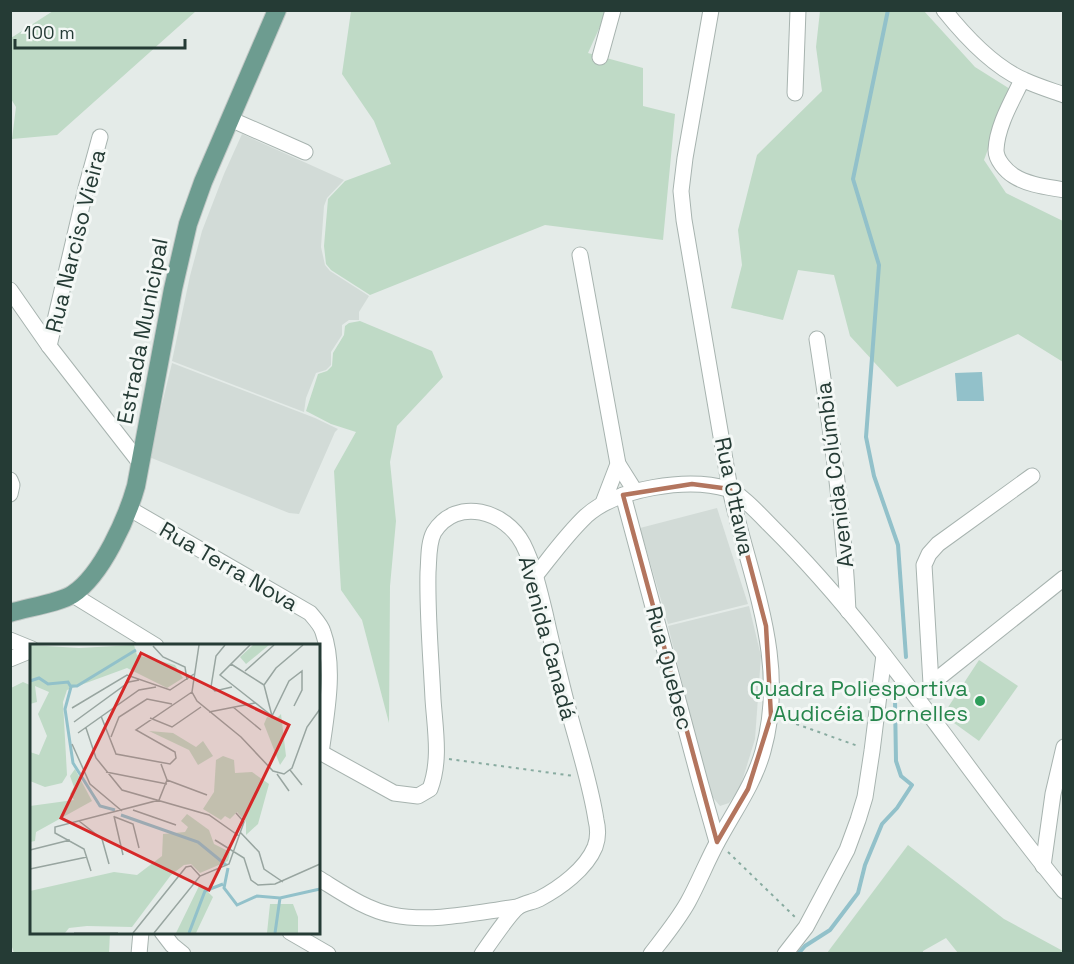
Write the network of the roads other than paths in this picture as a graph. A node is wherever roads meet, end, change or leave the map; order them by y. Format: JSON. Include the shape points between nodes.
{"nodes":[{"id":1,"x":277,"y":10,"type":"edge"},
{"id":2,"x":613,"y":10,"type":"edge"},
{"id":3,"x":711,"y":10,"type":"edge"},
{"id":4,"x":798,"y":10,"type":"edge"},
{"id":5,"x":944,"y":10,"type":"edge"},
{"id":6,"x":600,"y":57,"type":"dead end"},
{"id":7,"x":1022,"y":80,"type":"junction"},
{"id":8,"x":795,"y":93,"type":"dead end"},
{"id":9,"x":1064,"y":94,"type":"edge"},
{"id":10,"x":231,"y":119,"type":"junction"},
{"id":11,"x":100,"y":136,"type":"dead end"},
{"id":12,"x":305,"y":152,"type":"dead end"},
{"id":13,"x":1064,"y":190,"type":"edge"},
{"id":14,"x":580,"y":255,"type":"dead end"},
{"id":15,"x":10,"y":290,"type":"edge"},
{"id":16,"x":817,"y":339,"type":"dead end"},
{"id":17,"x":49,"y":345,"type":"junction"},
{"id":18,"x":140,"y":463,"type":"junction"},
{"id":19,"x":618,"y":464,"type":"junction"},
{"id":20,"x":1032,"y":476,"type":"dead end"},
{"id":21,"x":10,"y":480,"type":"edge"},
{"id":22,"x":730,"y":489,"type":"junction"},
{"id":23,"x":629,"y":493,"type":"junction"},
{"id":24,"x":10,"y":494,"type":"edge"},
{"id":25,"x":603,"y":503,"type":"junction"},
{"id":26,"x":130,"y":509,"type":"junction"},
{"id":27,"x":536,"y":575,"type":"junction"},
{"id":28,"x":1064,"y":578,"type":"edge"},
{"id":29,"x":73,"y":595,"type":"junction"},
{"id":30,"x":848,"y":610,"type":"junction"},
{"id":31,"x":10,"y":613,"type":"edge"},
{"id":32,"x":10,"y":640,"type":"edge"},
{"id":33,"x":153,"y":644,"type":"edge"},
{"id":34,"x":30,"y":649,"type":"edge"},
{"id":35,"x":30,"y":651,"type":"edge"},
{"id":36,"x":884,"y":655,"type":"junction"},
{"id":37,"x":10,"y":659,"type":"edge"},
{"id":38,"x":931,"y":684,"type":"junction"},
{"id":39,"x":328,"y":702,"type":"junction"},
{"id":40,"x":928,"y":712,"type":"junction"},
{"id":41,"x":320,"y":714,"type":"edge"},
{"id":42,"x":1064,"y":747,"type":"edge"},
{"id":43,"x":320,"y":752,"type":"edge"},
{"id":44,"x":717,"y":842,"type":"junction"},
{"id":45,"x":1043,"y":866,"type":"junction"},
{"id":46,"x":320,"y":879,"type":"edge"},
{"id":47,"x":1064,"y":891,"type":"edge"},
{"id":48,"x":518,"y":907,"type":"junction"},
{"id":49,"x":141,"y":934,"type":"edge"},
{"id":50,"x":163,"y":934,"type":"edge"},
{"id":51,"x":292,"y":934,"type":"edge"},
{"id":52,"x":139,"y":954,"type":"edge"},
{"id":53,"x":183,"y":954,"type":"edge"},
{"id":54,"x":328,"y":954,"type":"edge"},
{"id":55,"x":482,"y":954,"type":"edge"},
{"id":56,"x":651,"y":954,"type":"edge"},
{"id":57,"x":785,"y":954,"type":"edge"}],
"edges":[{"from":1,"to":10,"type":"main road","name":"Estrada Municipal"},
{"from":2,"to":6,"type":"street"},
{"from":3,"to":22,"type":"street","name":"Rua Ottawa","via":[[681,191]]},
{"from":4,"to":8,"type":"street"},
{"from":5,"to":7,"type":"street","via":[[964,36]]},
{"from":7,"to":9,"type":"street"},
{"from":7,"to":13,"type":"street","via":[[1001,127],[996,152],[1002,165],[1015,177]]},
{"from":10,"to":12,"type":"street"},
{"from":10,"to":18,"type":"main road","name":"Estrada Municipal","via":[[203,182],[179,258]]},
{"from":11,"to":17,"type":"street","name":"Rua Narciso Vieira"},
{"from":14,"to":19,"type":"street","name":"Rua Quebec"},
{"from":15,"to":17,"type":"street"},
{"from":16,"to":30,"type":"street","name":"Avenida Colúmbia","via":[[845,540]]},
{"from":17,"to":18,"type":"street"},
{"from":18,"to":26,"type":"main road","name":"Estrada Municipal"},
{"from":19,"to":23,"type":"street","name":"Rua Quebec"},
{"from":19,"to":25,"type":"street"},
{"from":20,"to":38,"type":"street","via":[[929,554],[924,565]]},
{"from":21,"to":24,"type":"street"},
{"from":22,"to":23,"type":"street","via":[[692,484]]},
{"from":22,"to":30,"type":"street","via":[[787,541]]},
{"from":22,"to":44,"type":"street","name":"Rua Ottawa","via":[[766,626],[772,665],[771,716],[748,789]]},
{"from":23,"to":25,"type":"street"},
{"from":23,"to":44,"type":"street","name":"Rua Quebec"},
{"from":25,"to":27,"type":"street","via":[[587,515]]},
{"from":26,"to":29,"type":"main road","name":"Estrada Municipal","via":[[110,549]]},
{"from":26,"to":39,"type":"street","name":"Rua Terra Nova","via":[[310,613],[322,630],[328,650]]},
{"from":27,"to":43,"type":"street","name":"Avenida Canadá","via":[[522,542],[498,518],[464,510],[447,519],[434,533],[429,553],[427,603],[437,758],[430,789],[418,796],[394,793]]},
{"from":27,"to":48,"type":"street","name":"Avenida Canadá","via":[[597,822],[595,847],[585,863],[538,900]]},
{"from":28,"to":38,"type":"street"},
{"from":29,"to":31,"type":"main road"},
{"from":29,"to":33,"type":"street"},
{"from":30,"to":36,"type":"street"},
{"from":32,"to":34,"type":"street"},
{"from":35,"to":37,"type":"street"},
{"from":36,"to":40,"type":"street"},
{"from":36,"to":57,"type":"street","via":[[865,797],[847,850],[806,927]]},
{"from":38,"to":40,"type":"street"},
{"from":39,"to":41,"type":"street"},
{"from":39,"to":43,"type":"street","name":"Rua Terra Nova"},
{"from":40,"to":45,"type":"street"},
{"from":42,"to":45,"type":"street"},
{"from":44,"to":56,"type":"street","name":"Rua Ottawa","via":[[687,903]]},
{"from":45,"to":47,"type":"street"},
{"from":46,"to":48,"type":"street","via":[[392,915],[442,916]]},
{"from":48,"to":55,"type":"street","name":"Avenida Canadá"},
{"from":49,"to":52,"type":"street"},
{"from":50,"to":53,"type":"street"},
{"from":51,"to":54,"type":"street"}]}
